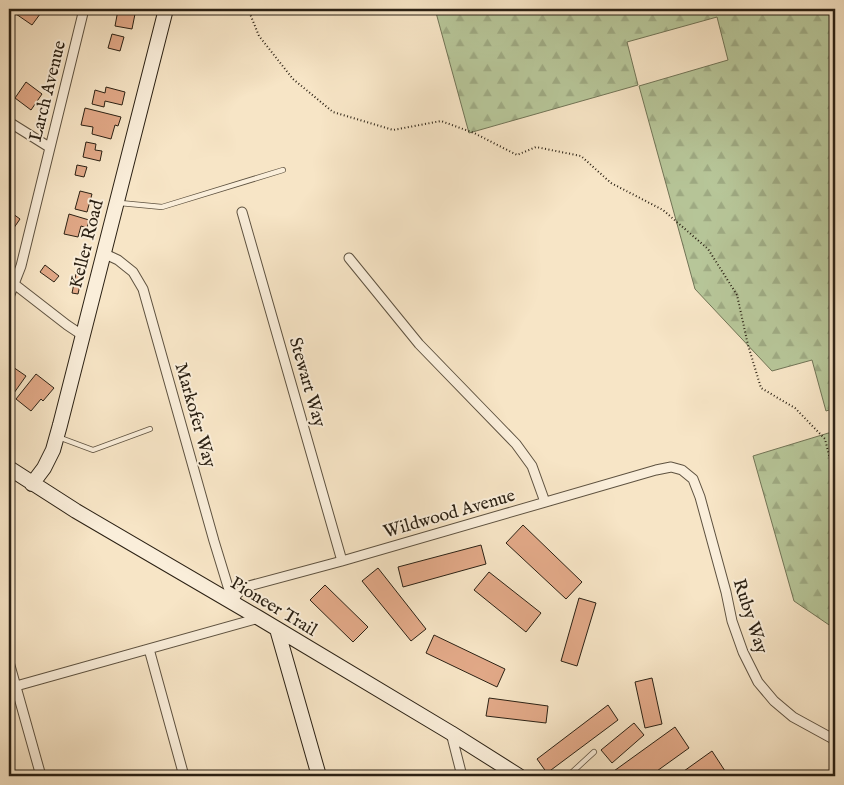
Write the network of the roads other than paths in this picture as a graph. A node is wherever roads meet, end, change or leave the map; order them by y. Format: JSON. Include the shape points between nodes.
{"nodes":[{"id":1,"x":84,"y":9,"type":"edge"},
{"id":2,"x":166,"y":9,"type":"edge"},
{"id":3,"x":9,"y":122,"type":"edge"},
{"id":4,"x":49,"y":147,"type":"junction"},
{"id":5,"x":283,"y":170,"type":"dead end"},
{"id":6,"x":116,"y":203,"type":"junction"},
{"id":7,"x":242,"y":212,"type":"dead end"},
{"id":8,"x":103,"y":253,"type":"junction"},
{"id":9,"x":350,"y":258,"type":"dead end"},
{"id":10,"x":12,"y":282,"type":"edge"},
{"id":11,"x":9,"y":296,"type":"edge"},
{"id":12,"x":82,"y":335,"type":"junction"},
{"id":13,"x":150,"y":429,"type":"dead end"},
{"id":14,"x":57,"y":437,"type":"junction"},
{"id":15,"x":9,"y":468,"type":"edge"},
{"id":16,"x":682,"y":470,"type":"joint"},
{"id":17,"x":32,"y":484,"type":"junction"},
{"id":18,"x":545,"y":502,"type":"junction"},
{"id":19,"x":342,"y":561,"type":"junction"},
{"id":20,"x":233,"y":603,"type":"junction"},
{"id":21,"x":259,"y":618,"type":"junction"},
{"id":22,"x":277,"y":629,"type":"junction"},
{"id":23,"x":149,"y":649,"type":"junction"},
{"id":24,"x":9,"y":662,"type":"edge"},
{"id":25,"x":12,"y":688,"type":"edge"},
{"id":26,"x":451,"y":734,"type":"junction"},
{"id":27,"x":835,"y":740,"type":"edge"},
{"id":28,"x":594,"y":752,"type":"dead end"},
{"id":29,"x":41,"y":776,"type":"edge"},
{"id":30,"x":184,"y":776,"type":"edge"},
{"id":31,"x":319,"y":776,"type":"edge"},
{"id":32,"x":462,"y":776,"type":"edge"},
{"id":33,"x":519,"y":776,"type":"edge"},
{"id":34,"x":568,"y":776,"type":"edge"}],
"edges":[{"from":1,"to":4,"type":"street","name":"Larch Avenue"},
{"from":2,"to":6,"type":"street","name":"Keller Road"},
{"from":3,"to":4,"type":"street"},
{"from":4,"to":10,"type":"street","name":"Larch Avenue","via":[[21,266]]},
{"from":5,"to":6,"type":"lane","via":[[162,207]]},
{"from":6,"to":8,"type":"street","name":"Keller Road"},
{"from":7,"to":19,"type":"street","name":"Stewart Way"},
{"from":8,"to":12,"type":"street","name":"Keller Road"},
{"from":8,"to":20,"type":"street","name":"Markofer Way","via":[[133,272],[143,289]]},
{"from":9,"to":18,"type":"street","via":[[419,344],[516,444],[532,466]]},
{"from":10,"to":11,"type":"street","name":"Larch Avenue"},
{"from":10,"to":12,"type":"street"},
{"from":12,"to":14,"type":"street","name":"Keller Road"},
{"from":13,"to":14,"type":"lane","via":[[93,450]]},
{"from":14,"to":17,"type":"street","name":"Keller Road","via":[[44,468]]},
{"from":15,"to":17,"type":"street","name":"Pioneer Trail"},
{"from":16,"to":18,"type":"street","name":"Wildwood Avenue","via":[[671,467],[656,470]]},
{"from":16,"to":27,"type":"street","name":"Ruby Way","via":[[693,479],[700,498],[732,621],[758,682],[793,717]]},
{"from":17,"to":20,"type":"street","name":"Pioneer Trail"},
{"from":18,"to":19,"type":"street","name":"Wildwood Avenue"},
{"from":19,"to":20,"type":"street","name":"Wildwood Avenue","via":[[245,587]]},
{"from":20,"to":21,"type":"street","name":"Pioneer Trail"},
{"from":21,"to":22,"type":"street","name":"Pioneer Trail"},
{"from":21,"to":23,"type":"street"},
{"from":22,"to":26,"type":"street","name":"Pioneer Trail"},
{"from":22,"to":31,"type":"street"},
{"from":23,"to":25,"type":"street"},
{"from":23,"to":30,"type":"street"},
{"from":24,"to":25,"type":"street"},
{"from":25,"to":29,"type":"street"},
{"from":26,"to":32,"type":"street"},
{"from":26,"to":33,"type":"street","name":"Pioneer Trail"},
{"from":28,"to":34,"type":"lane"}]}
